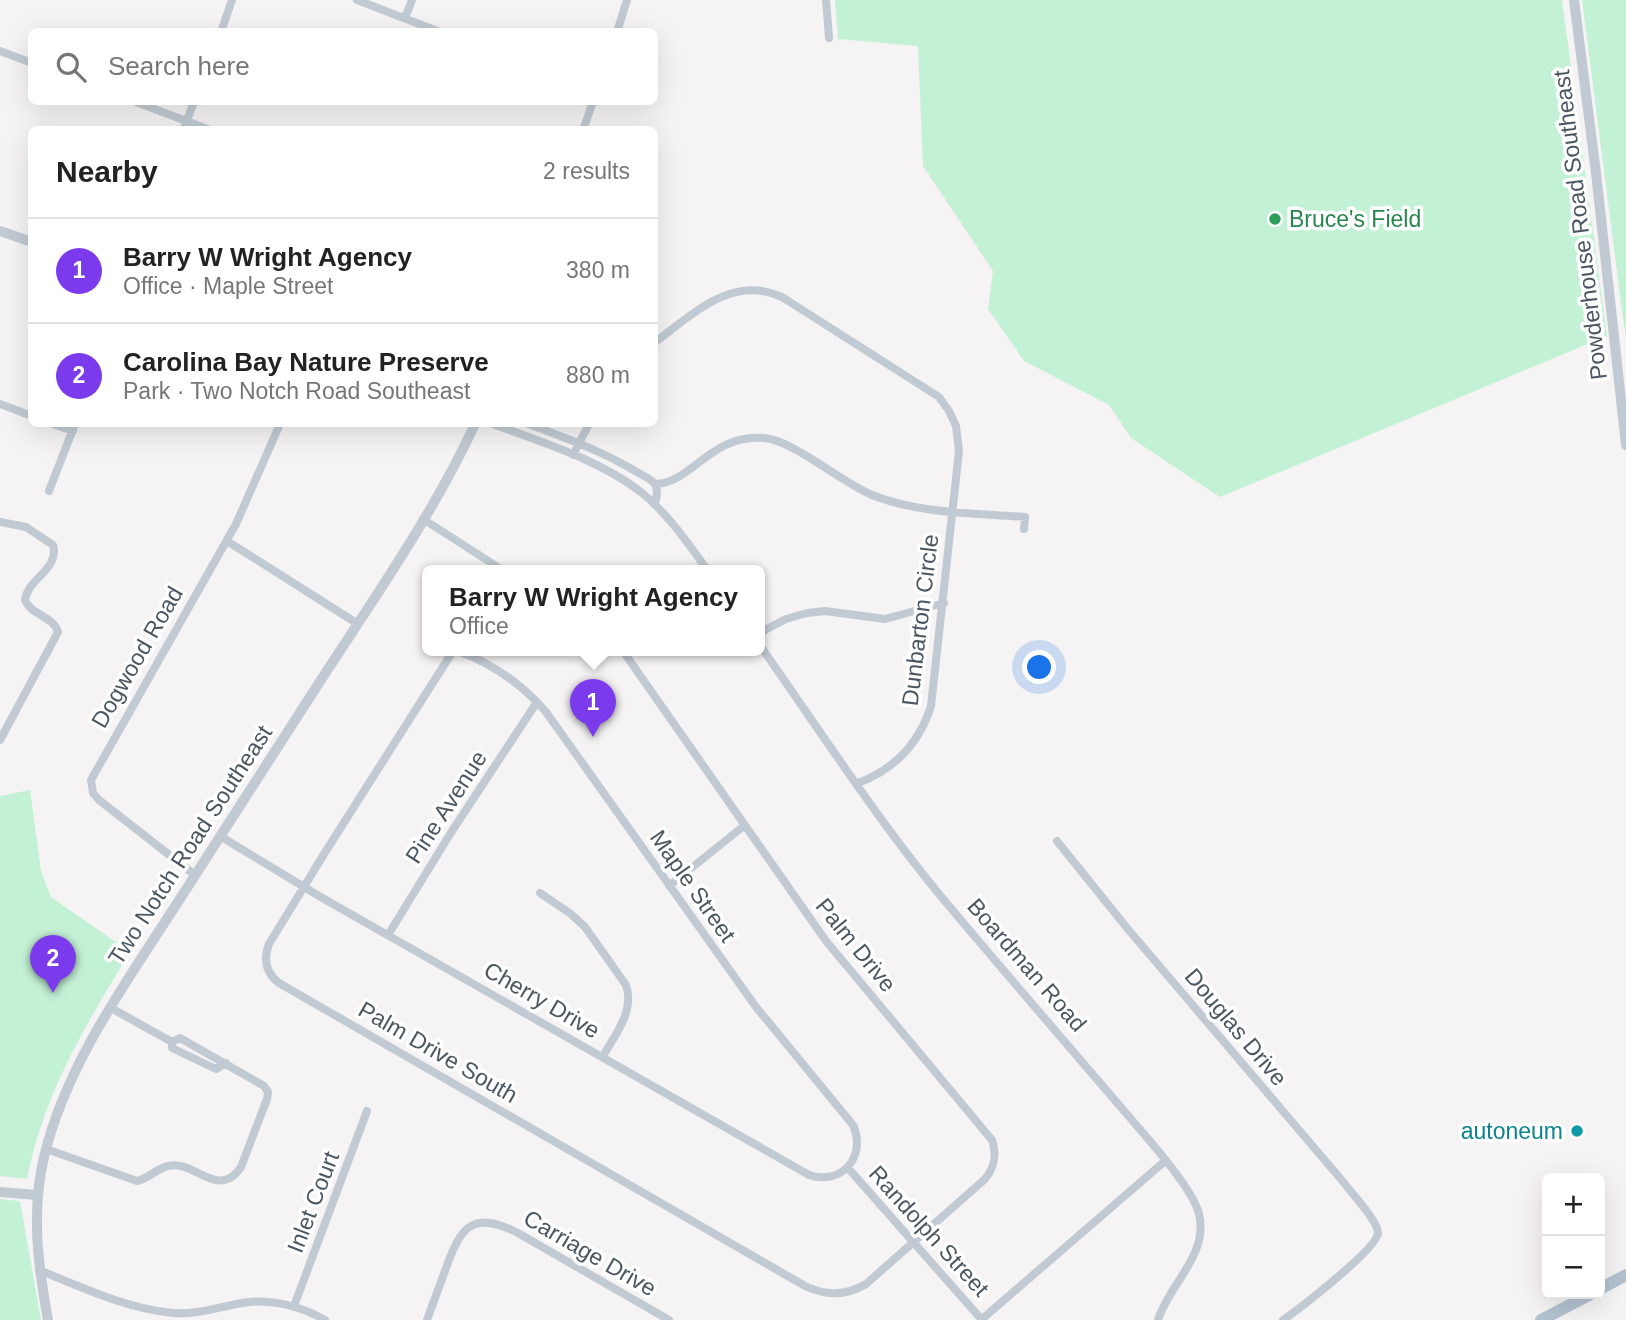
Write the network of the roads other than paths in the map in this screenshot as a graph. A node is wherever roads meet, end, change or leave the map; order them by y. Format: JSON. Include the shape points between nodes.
{"nodes":[{"id":1,"x":232,"y":0,"type":"edge"},
{"id":2,"x":357,"y":0,"type":"edge"},
{"id":3,"x":412,"y":0,"type":"edge"},
{"id":4,"x":627,"y":0,"type":"edge"},
{"id":5,"x":827,"y":0,"type":"edge"},
{"id":6,"x":1574,"y":0,"type":"edge"},
{"id":7,"x":405,"y":18,"type":"junction"},
{"id":8,"x":222,"y":28,"type":"edge"},
{"id":9,"x":430,"y":28,"type":"edge"},
{"id":10,"x":618,"y":28,"type":"edge"},
{"id":11,"x":829,"y":38,"type":"dead end"},
{"id":12,"x":0,"y":51,"type":"edge"},
{"id":13,"x":28,"y":61,"type":"edge"},
{"id":14,"x":142,"y":105,"type":"edge"},
{"id":15,"x":193,"y":105,"type":"edge"},
{"id":16,"x":592,"y":105,"type":"edge"},
{"id":17,"x":185,"y":125,"type":"edge"},
{"id":18,"x":584,"y":126,"type":"edge"},
{"id":19,"x":0,"y":231,"type":"edge"},
{"id":20,"x":28,"y":241,"type":"edge"},
{"id":21,"x":658,"y":340,"type":"edge"},
{"id":22,"x":0,"y":404,"type":"edge"},
{"id":23,"x":28,"y":414,"type":"edge"},
{"id":24,"x":74,"y":427,"type":"edge"},
{"id":25,"x":279,"y":427,"type":"edge"},
{"id":26,"x":473,"y":427,"type":"edge"},
{"id":27,"x":500,"y":427,"type":"edge"},
{"id":28,"x":537,"y":427,"type":"edge"},
{"id":29,"x":588,"y":427,"type":"edge"},
{"id":30,"x":580,"y":442,"type":"junction"},
{"id":31,"x":1626,"y":445,"type":"edge"},
{"id":32,"x":573,"y":456,"type":"junction"},
{"id":33,"x":655,"y":484,"type":"junction"},
{"id":34,"x":49,"y":491,"type":"dead end"},
{"id":35,"x":655,"y":505,"type":"junction"},
{"id":36,"x":953,"y":511,"type":"junction"},
{"id":37,"x":423,"y":519,"type":"junction"},
{"id":38,"x":0,"y":522,"type":"edge"},
{"id":39,"x":1024,"y":529,"type":"dead end"},
{"id":40,"x":227,"y":541,"type":"junction"},
{"id":41,"x":494,"y":565,"type":"edge"},
{"id":42,"x":704,"y":565,"type":"edge"},
{"id":43,"x":944,"y":603,"type":"junction"},
{"id":44,"x":358,"y":624,"type":"junction"},
{"id":45,"x":765,"y":630,"type":"edge"},
{"id":46,"x":765,"y":652,"type":"edge"},
{"id":47,"x":453,"y":656,"type":"edge"},
{"id":48,"x":466,"y":656,"type":"edge"},
{"id":49,"x":627,"y":656,"type":"edge"},
{"id":50,"x":537,"y":702,"type":"junction"},
{"id":51,"x":0,"y":740,"type":"edge"},
{"id":52,"x":858,"y":783,"type":"junction"},
{"id":53,"x":745,"y":825,"type":"junction"},
{"id":54,"x":220,"y":836,"type":"junction"},
{"id":55,"x":1057,"y":841,"type":"dead end"},
{"id":56,"x":195,"y":875,"type":"junction"},
{"id":57,"x":669,"y":886,"type":"junction"},
{"id":58,"x":303,"y":887,"type":"junction"},
{"id":59,"x":540,"y":892,"type":"dead end"},
{"id":60,"x":388,"y":934,"type":"junction"},
{"id":61,"x":111,"y":1008,"type":"junction"},
{"id":62,"x":603,"y":1056,"type":"junction"},
{"id":63,"x":367,"y":1111,"type":"dead end"},
{"id":64,"x":46,"y":1149,"type":"junction"},
{"id":65,"x":1165,"y":1161,"type":"junction"},
{"id":66,"x":848,"y":1168,"type":"junction"},
{"id":67,"x":0,"y":1192,"type":"edge"},
{"id":68,"x":37,"y":1195,"type":"junction"},
{"id":69,"x":913,"y":1242,"type":"junction"},
{"id":70,"x":39,"y":1270,"type":"junction"},
{"id":71,"x":1626,"y":1275,"type":"edge"},
{"id":72,"x":1605,"y":1286,"type":"edge"},
{"id":73,"x":1581,"y":1299,"type":"edge"},
{"id":74,"x":294,"y":1306,"type":"junction"},
{"id":75,"x":48,"y":1320,"type":"edge"},
{"id":76,"x":325,"y":1320,"type":"edge"},
{"id":77,"x":427,"y":1320,"type":"edge"},
{"id":78,"x":669,"y":1320,"type":"edge"},
{"id":79,"x":981,"y":1320,"type":"edge"},
{"id":80,"x":1157,"y":1320,"type":"edge"},
{"id":81,"x":1283,"y":1320,"type":"edge"},
{"id":82,"x":1541,"y":1320,"type":"edge"}],
"edges":[{"from":1,"to":8,"type":"street"},
{"from":2,"to":7,"type":"street"},
{"from":3,"to":7,"type":"street"},
{"from":4,"to":10,"type":"street"},
{"from":5,"to":11,"type":"street"},
{"from":6,"to":31,"type":"street","name":"Powderhouse Road Southeast"},
{"from":7,"to":9,"type":"street"},
{"from":12,"to":13,"type":"street"},
{"from":14,"to":17,"type":"street"},
{"from":15,"to":17,"type":"street"},
{"from":16,"to":18,"type":"street"},
{"from":19,"to":20,"type":"street"},
{"from":21,"to":36,"type":"street","name":"Dunbarton Circle","via":[[727,293],[751,289],[782,297],[913,379],[944,404],[959,442]]},
{"from":22,"to":23,"type":"street"},
{"from":24,"to":34,"type":"street"},
{"from":25,"to":40,"type":"street","name":"Dogwood Road"},
{"from":26,"to":37,"type":"street","name":"Two Notch Road Southeast"},
{"from":27,"to":32,"type":"street"},
{"from":28,"to":30,"type":"street"},
{"from":29,"to":30,"type":"street"},
{"from":30,"to":32,"type":"street"},
{"from":30,"to":33,"type":"street"},
{"from":32,"to":35,"type":"street","via":[[615,475]]},
{"from":33,"to":35,"type":"street"},
{"from":33,"to":36,"type":"street","via":[[671,480],[721,446],[764,438],[787,445],[876,496]]},
{"from":35,"to":42,"type":"street"},
{"from":36,"to":39,"type":"street","via":[[1025,517]]},
{"from":36,"to":43,"type":"street","name":"Dunbarton Circle"},
{"from":37,"to":41,"type":"street"},
{"from":37,"to":44,"type":"street","name":"Two Notch Road Southeast"},
{"from":38,"to":51,"type":"street","via":[[26,527],[53,545],[51,563],[24,600],[58,632]]},
{"from":40,"to":44,"type":"street"},
{"from":40,"to":56,"type":"street","name":"Dogwood Road","via":[[91,780],[99,800]]},
{"from":43,"to":45,"type":"street","via":[[885,619],[807,612]]},
{"from":43,"to":52,"type":"street","name":"Dunbarton Circle","via":[[935,685],[922,732],[895,763]]},
{"from":44,"to":54,"type":"street","name":"Two Notch Road Southeast"},
{"from":46,"to":52,"type":"street","name":"Boardman Road"},
{"from":47,"to":58,"type":"street","name":"Palm Drive South"},
{"from":48,"to":50,"type":"street","name":"Maple Street","via":[[502,673]]},
{"from":49,"to":53,"type":"street","name":"Palm Drive"},
{"from":50,"to":57,"type":"street","name":"Maple Street"},
{"from":50,"to":60,"type":"street","name":"Pine Avenue"},
{"from":52,"to":65,"type":"street","name":"Boardman Road","via":[[949,906]]},
{"from":53,"to":57,"type":"street"},
{"from":53,"to":69,"type":"street","name":"Palm Drive","via":[[826,941],[992,1140],[995,1158],[989,1174]]},
{"from":54,"to":56,"type":"street","name":"Two Notch Road Southeast"},
{"from":54,"to":58,"type":"street","name":"Cherry Drive"},
{"from":55,"to":81,"type":"street","name":"Douglas Drive","via":[[1376,1224],[1376,1240]]},
{"from":56,"to":61,"type":"street","name":"Two Notch Road Southeast"},
{"from":57,"to":66,"type":"street","name":"Maple Street","via":[[756,1007],[853,1125],[858,1148]]},
{"from":58,"to":60,"type":"street","name":"Cherry Drive"},
{"from":58,"to":69,"type":"street","name":"Palm Drive South","via":[[267,949],[267,966],[279,983],[812,1289],[833,1294],[855,1290]]},
{"from":59,"to":62,"type":"street","via":[[578,920],[626,985],[626,1014]]},
{"from":60,"to":62,"type":"street","name":"Cherry Drive"},
{"from":61,"to":64,"type":"street","name":"Two Notch Road Southeast","via":[[67,1091]]},
{"from":61,"to":64,"type":"street","via":[[172,1042],[180,1038],[264,1086],[268,1092],[263,1111],[241,1167],[235,1175],[217,1181],[168,1166],[138,1181]]},
{"from":62,"to":66,"type":"street","name":"Cherry Drive","via":[[809,1175],[832,1177]]},
{"from":63,"to":74,"type":"street","name":"Inlet Court"},
{"from":64,"to":68,"type":"street","name":"Two Notch Road Southeast"},
{"from":65,"to":79,"type":"street"},
{"from":65,"to":80,"type":"street","name":"Boardman Road","via":[[1194,1200],[1201,1230],[1195,1253]]},
{"from":66,"to":69,"type":"street","name":"Randolph Street"},
{"from":67,"to":68,"type":"street"},
{"from":68,"to":70,"type":"street","name":"Two Notch Road Southeast"},
{"from":69,"to":79,"type":"street","name":"Randolph Street"},
{"from":70,"to":74,"type":"street","via":[[111,1298],[169,1313],[254,1302]]},
{"from":70,"to":75,"type":"street","name":"Two Notch Road Southeast"},
{"from":71,"to":72,"type":"main road"},
{"from":73,"to":82,"type":"main road"},
{"from":74,"to":76,"type":"street"},
{"from":77,"to":78,"type":"street","name":"Carriage Drive","via":[[458,1238],[472,1226],[489,1222],[518,1233]]}]}
